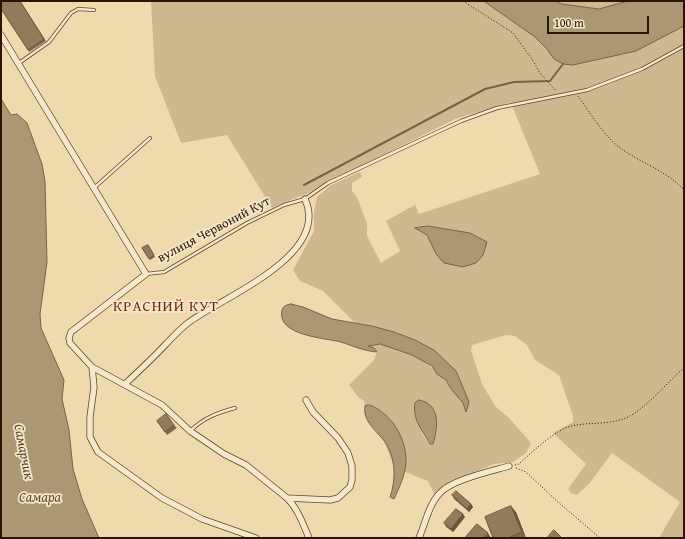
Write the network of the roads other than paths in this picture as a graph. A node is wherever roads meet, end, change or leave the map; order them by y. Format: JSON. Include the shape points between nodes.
{"nodes":[{"id":1,"x":94,"y":10,"type":"dead end"},
{"id":2,"x":1,"y":35,"type":"edge"},
{"id":3,"x":684,"y":46,"type":"edge"},
{"id":4,"x":18,"y":64,"type":"junction"},
{"id":5,"x":150,"y":138,"type":"dead end"},
{"id":6,"x":95,"y":187,"type":"junction"},
{"id":7,"x":305,"y":198,"type":"junction"},
{"id":8,"x":146,"y":274,"type":"junction"},
{"id":9,"x":92,"y":367,"type":"junction"},
{"id":10,"x":125,"y":384,"type":"junction"},
{"id":11,"x":306,"y":400,"type":"dead end"},
{"id":12,"x":235,"y":408,"type":"dead end"},
{"id":13,"x":190,"y":431,"type":"junction"},
{"id":14,"x":509,"y":466,"type":"road end"},
{"id":15,"x":287,"y":498,"type":"junction"},
{"id":16,"x":256,"y":538,"type":"edge"},
{"id":17,"x":309,"y":538,"type":"edge"},
{"id":18,"x":419,"y":538,"type":"edge"}],
"edges":[{"from":1,"to":4,"type":"lane","via":[[78,9],[71,13],[49,42]]},
{"from":2,"to":4,"type":"street","name":"вулиця Червоний Кут"},
{"from":3,"to":7,"type":"lane","name":"вулиця Червоний Кут","via":[[642,69],[587,90],[497,108],[461,121],[341,177]]},
{"from":4,"to":6,"type":"street","name":"вулиця Червоний Кут"},
{"from":5,"to":6,"type":"lane"},
{"from":6,"to":8,"type":"street","name":"вулиця Червоний Кут"},
{"from":7,"to":8,"type":"lane","name":"вулиця Червоний Кут","via":[[247,223],[164,272]]},
{"from":7,"to":10,"type":"street","via":[[309,207],[308,226],[294,251],[275,268],[234,296],[216,304],[187,323]]},
{"from":8,"to":9,"type":"street","name":"вулиця Червоний Кут","via":[[71,332],[70,343]]},
{"from":9,"to":10,"type":"street","name":"вулиця Червоний Кут"},
{"from":9,"to":16,"type":"street","via":[[94,387],[90,437],[98,452],[162,498],[202,519]]},
{"from":10,"to":13,"type":"street","name":"вулиця Червоний Кут","via":[[162,405]]},
{"from":11,"to":15,"type":"street","via":[[348,453],[352,466],[352,480],[350,487],[338,498]]},
{"from":12,"to":13,"type":"lane","via":[[215,413]]},
{"from":13,"to":15,"type":"street","name":"вулиця Червоний Кут","via":[[224,454],[246,465]]},
{"from":14,"to":18,"type":"street","via":[[474,476],[439,493]]},
{"from":15,"to":17,"type":"street","name":"вулиця Червоний Кут","via":[[293,504]]}]}
